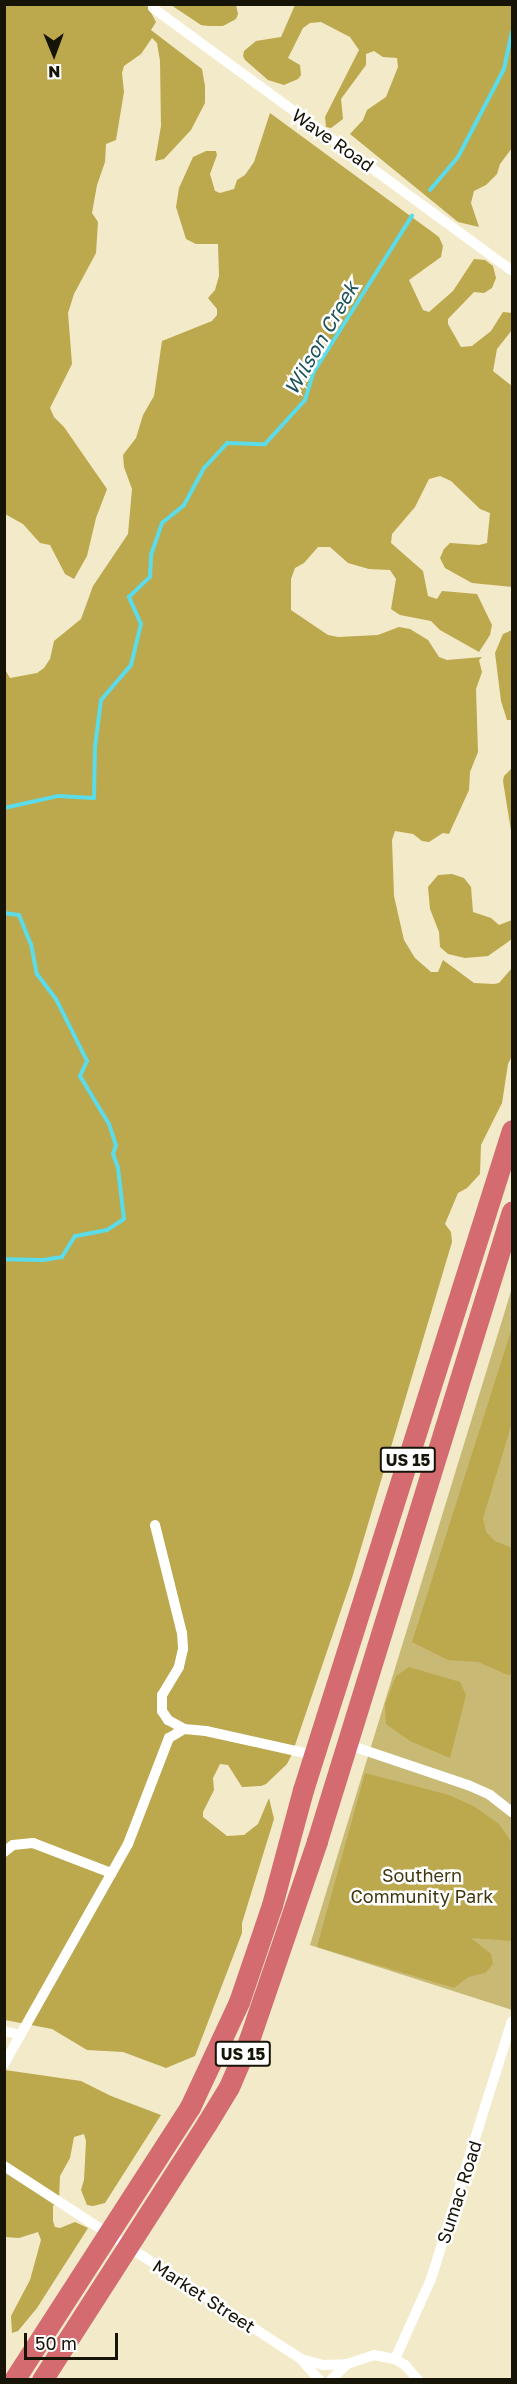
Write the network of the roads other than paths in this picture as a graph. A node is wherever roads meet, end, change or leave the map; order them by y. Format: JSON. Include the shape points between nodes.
{"nodes":[{"id":1,"x":153,"y":8,"type":"dead end"},
{"id":2,"x":513,"y":271,"type":"edge"},
{"id":3,"x":513,"y":1130,"type":"edge"},
{"id":4,"x":513,"y":1211,"type":"edge"},
{"id":5,"x":154,"y":1526,"type":"dead end"},
{"id":6,"x":184,"y":1729,"type":"junction"},
{"id":7,"x":345,"y":1744,"type":"junction"},
{"id":8,"x":314,"y":1755,"type":"junction"},
{"id":9,"x":513,"y":1812,"type":"edge"},
{"id":10,"x":4,"y":1852,"type":"edge"},
{"id":11,"x":111,"y":1873,"type":"junction"},
{"id":12,"x":513,"y":2021,"type":"edge"},
{"id":13,"x":4,"y":2031,"type":"edge"},
{"id":14,"x":21,"y":2035,"type":"junction"},
{"id":15,"x":4,"y":2064,"type":"edge"},
{"id":16,"x":4,"y":2166,"type":"edge"},
{"id":17,"x":107,"y":2234,"type":"junction"},
{"id":18,"x":128,"y":2247,"type":"junction"},
{"id":19,"x":301,"y":2359,"type":"junction"},
{"id":20,"x":395,"y":2359,"type":"junction"},
{"id":21,"x":347,"y":2364,"type":"junction"},
{"id":22,"x":14,"y":2379,"type":"edge"},
{"id":23,"x":42,"y":2379,"type":"edge"},
{"id":24,"x":319,"y":2379,"type":"edge"},
{"id":25,"x":331,"y":2379,"type":"edge"},
{"id":26,"x":418,"y":2379,"type":"edge"}],
"edges":[{"from":1,"to":2,"type":"street","name":"Wave Road"},
{"from":3,"to":8,"type":"highway","number":"US 15"},
{"from":4,"to":7,"type":"highway","number":"US 15"},
{"from":5,"to":6,"type":"street","via":[[183,1649],[179,1667],[162,1695],[162,1711],[168,1720]]},
{"from":6,"to":8,"type":"street"},
{"from":6,"to":11,"type":"street","via":[[169,1738],[128,1844]]},
{"from":7,"to":9,"type":"street","via":[[468,1785]]},
{"from":7,"to":18,"type":"highway","number":"US 15","via":[[302,1887],[229,2087]]},
{"from":8,"to":17,"type":"highway","number":"US 15","via":[[272,1905],[239,2002],[201,2088]]},
{"from":10,"to":11,"type":"street","via":[[13,1845],[33,1843]]},
{"from":11,"to":14,"type":"street"},
{"from":12,"to":20,"type":"street","name":"Sumac Road","via":[[431,2279]]},
{"from":13,"to":14,"type":"street"},
{"from":14,"to":15,"type":"street"},
{"from":16,"to":17,"type":"street","name":"Market Street"},
{"from":17,"to":18,"type":"street","name":"Market Street"},
{"from":17,"to":22,"type":"highway","number":"US 15"},
{"from":18,"to":19,"type":"street","name":"Market Street"},
{"from":18,"to":23,"type":"highway","number":"US 15"},
{"from":19,"to":21,"type":"street","name":"Market Street","via":[[324,2365]]},
{"from":19,"to":24,"type":"street","name":"Market Street"},
{"from":20,"to":21,"type":"street","name":"Market Street","via":[[374,2355]]},
{"from":20,"to":26,"type":"street"},
{"from":21,"to":25,"type":"street","name":"Market Street"}]}
